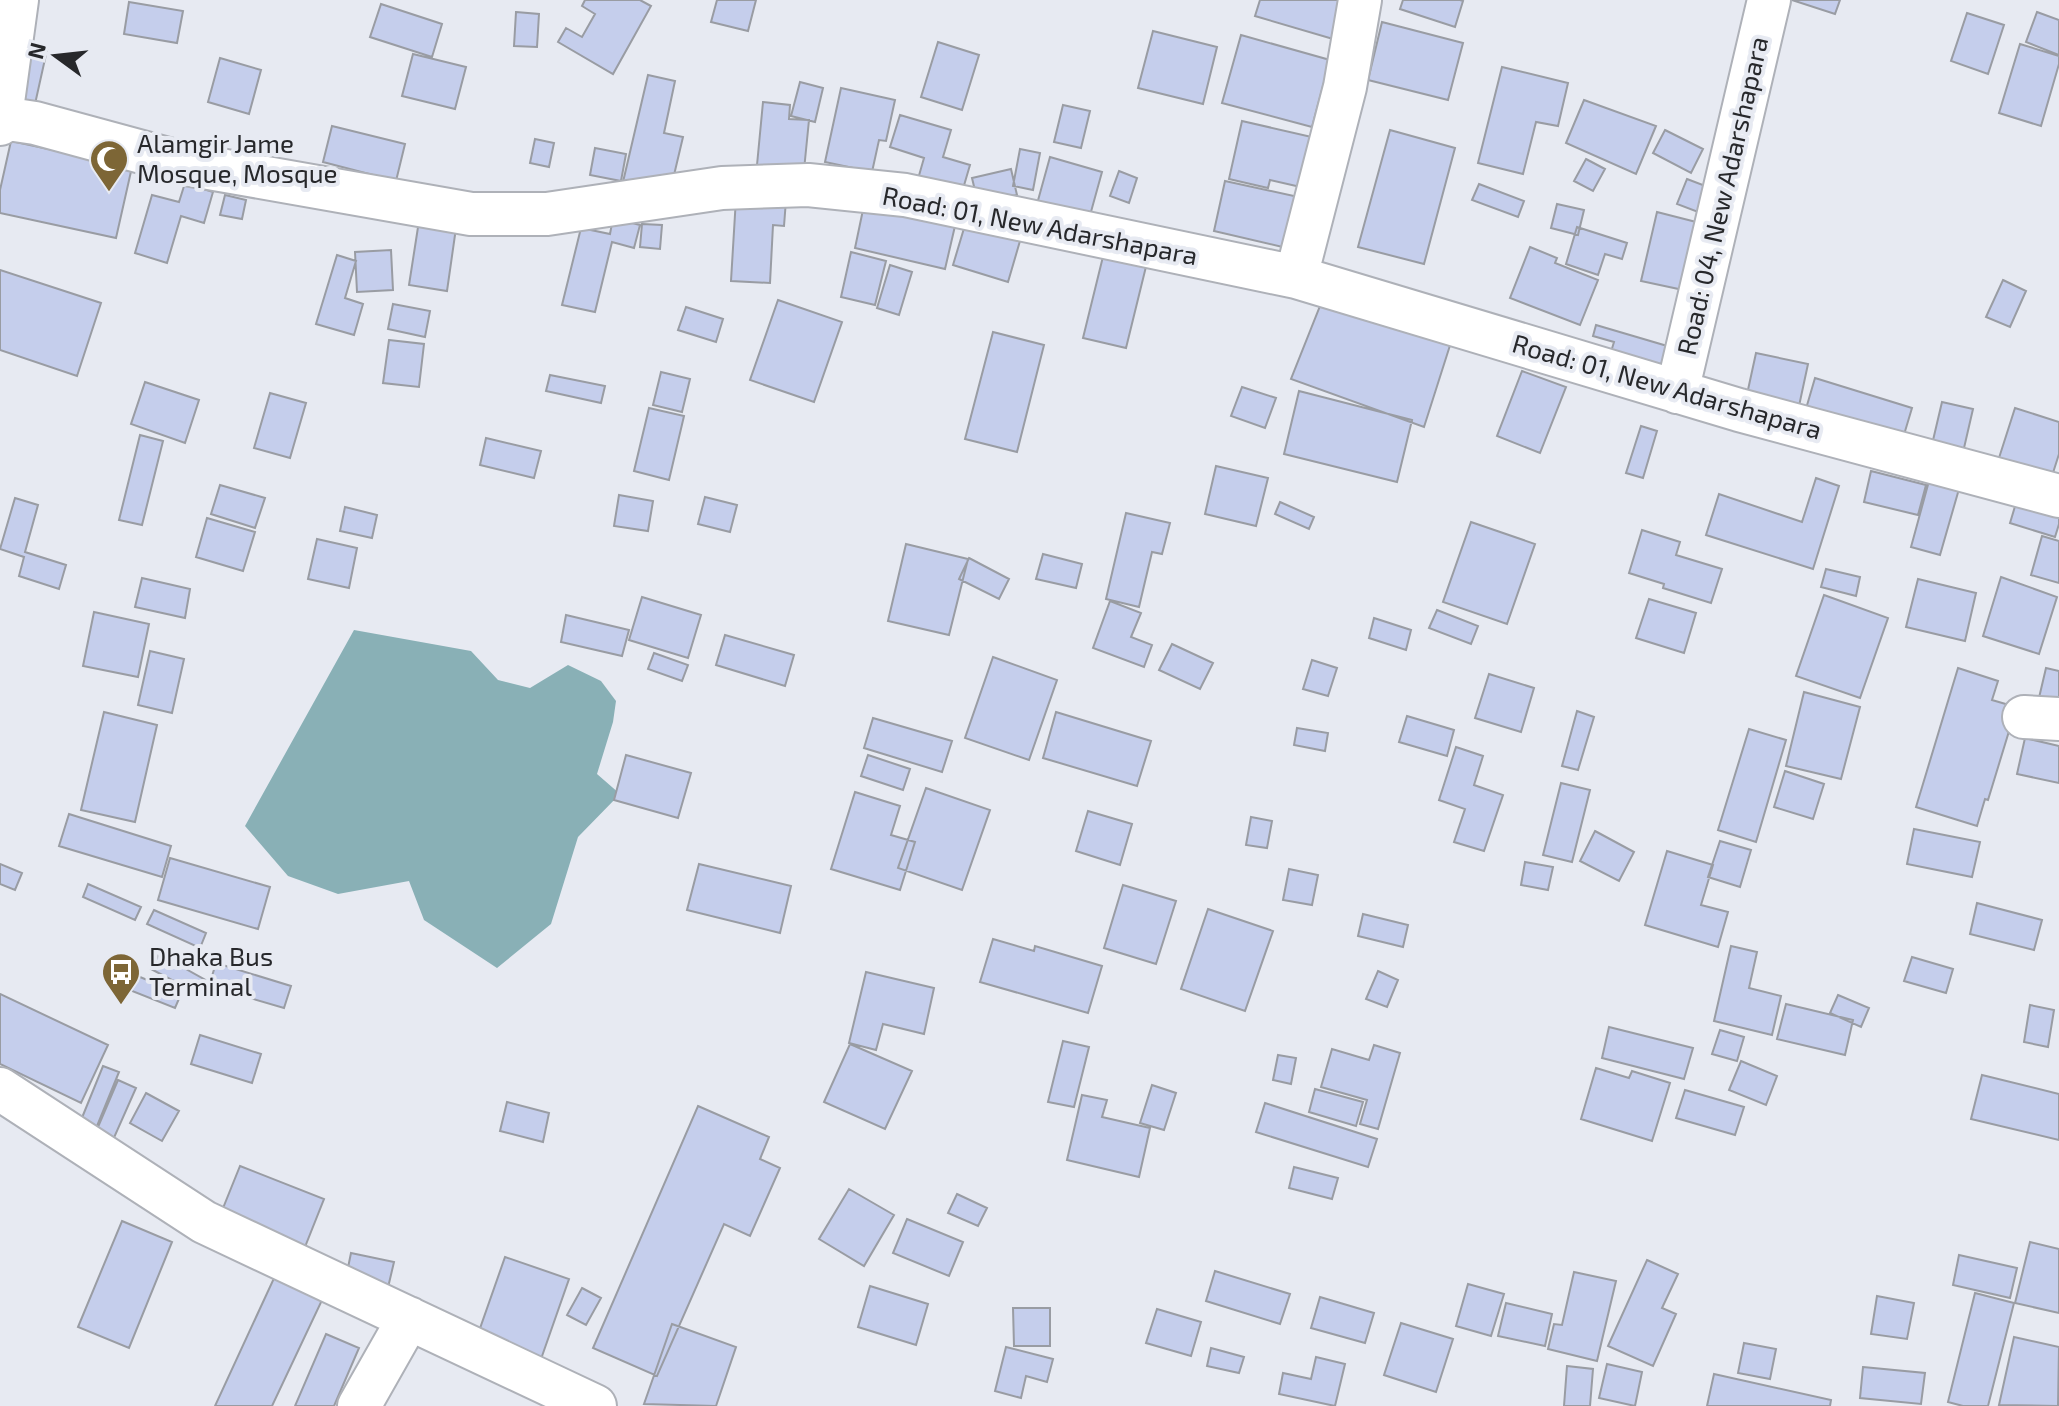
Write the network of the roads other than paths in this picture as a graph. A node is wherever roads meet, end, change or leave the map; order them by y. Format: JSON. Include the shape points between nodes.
{"nodes":[{"id":1,"x":17,"y":0,"type":"edge"},
{"id":2,"x":1360,"y":0,"type":"edge"},
{"id":3,"x":1769,"y":0,"type":"edge"},
{"id":4,"x":1,"y":121,"type":"edge"},
{"id":5,"x":1296,"y":277,"type":"junction"},
{"id":6,"x":1677,"y":392,"type":"junction"},
{"id":7,"x":2059,"y":496,"type":"edge"},
{"id":8,"x":0,"y":1089,"type":"edge"},
{"id":9,"x":409,"y":1318,"type":"junction"},
{"id":10,"x":359,"y":1406,"type":"edge"},
{"id":11,"x":595,"y":1406,"type":"edge"}],
"edges":[{"from":1,"to":4,"type":"street"},
{"from":2,"to":5,"type":"street","via":[[1345,87]]},
{"from":3,"to":6,"type":"street","name":"Road: 04, New Adarshapara"},
{"from":4,"to":5,"type":"street","name":"Road: 01, New Adarshapara","via":[[35,123],[186,164],[471,214],[547,214],[722,188],[808,185],[905,195]]},
{"from":5,"to":6,"type":"street","name":"Road: 01, New Adarshapara"},
{"from":6,"to":7,"type":"street","name":"Road: 01, New Adarshapara"},
{"from":8,"to":9,"type":"street","via":[[204,1222]]},
{"from":9,"to":10,"type":"street"},
{"from":9,"to":11,"type":"street"}]}
